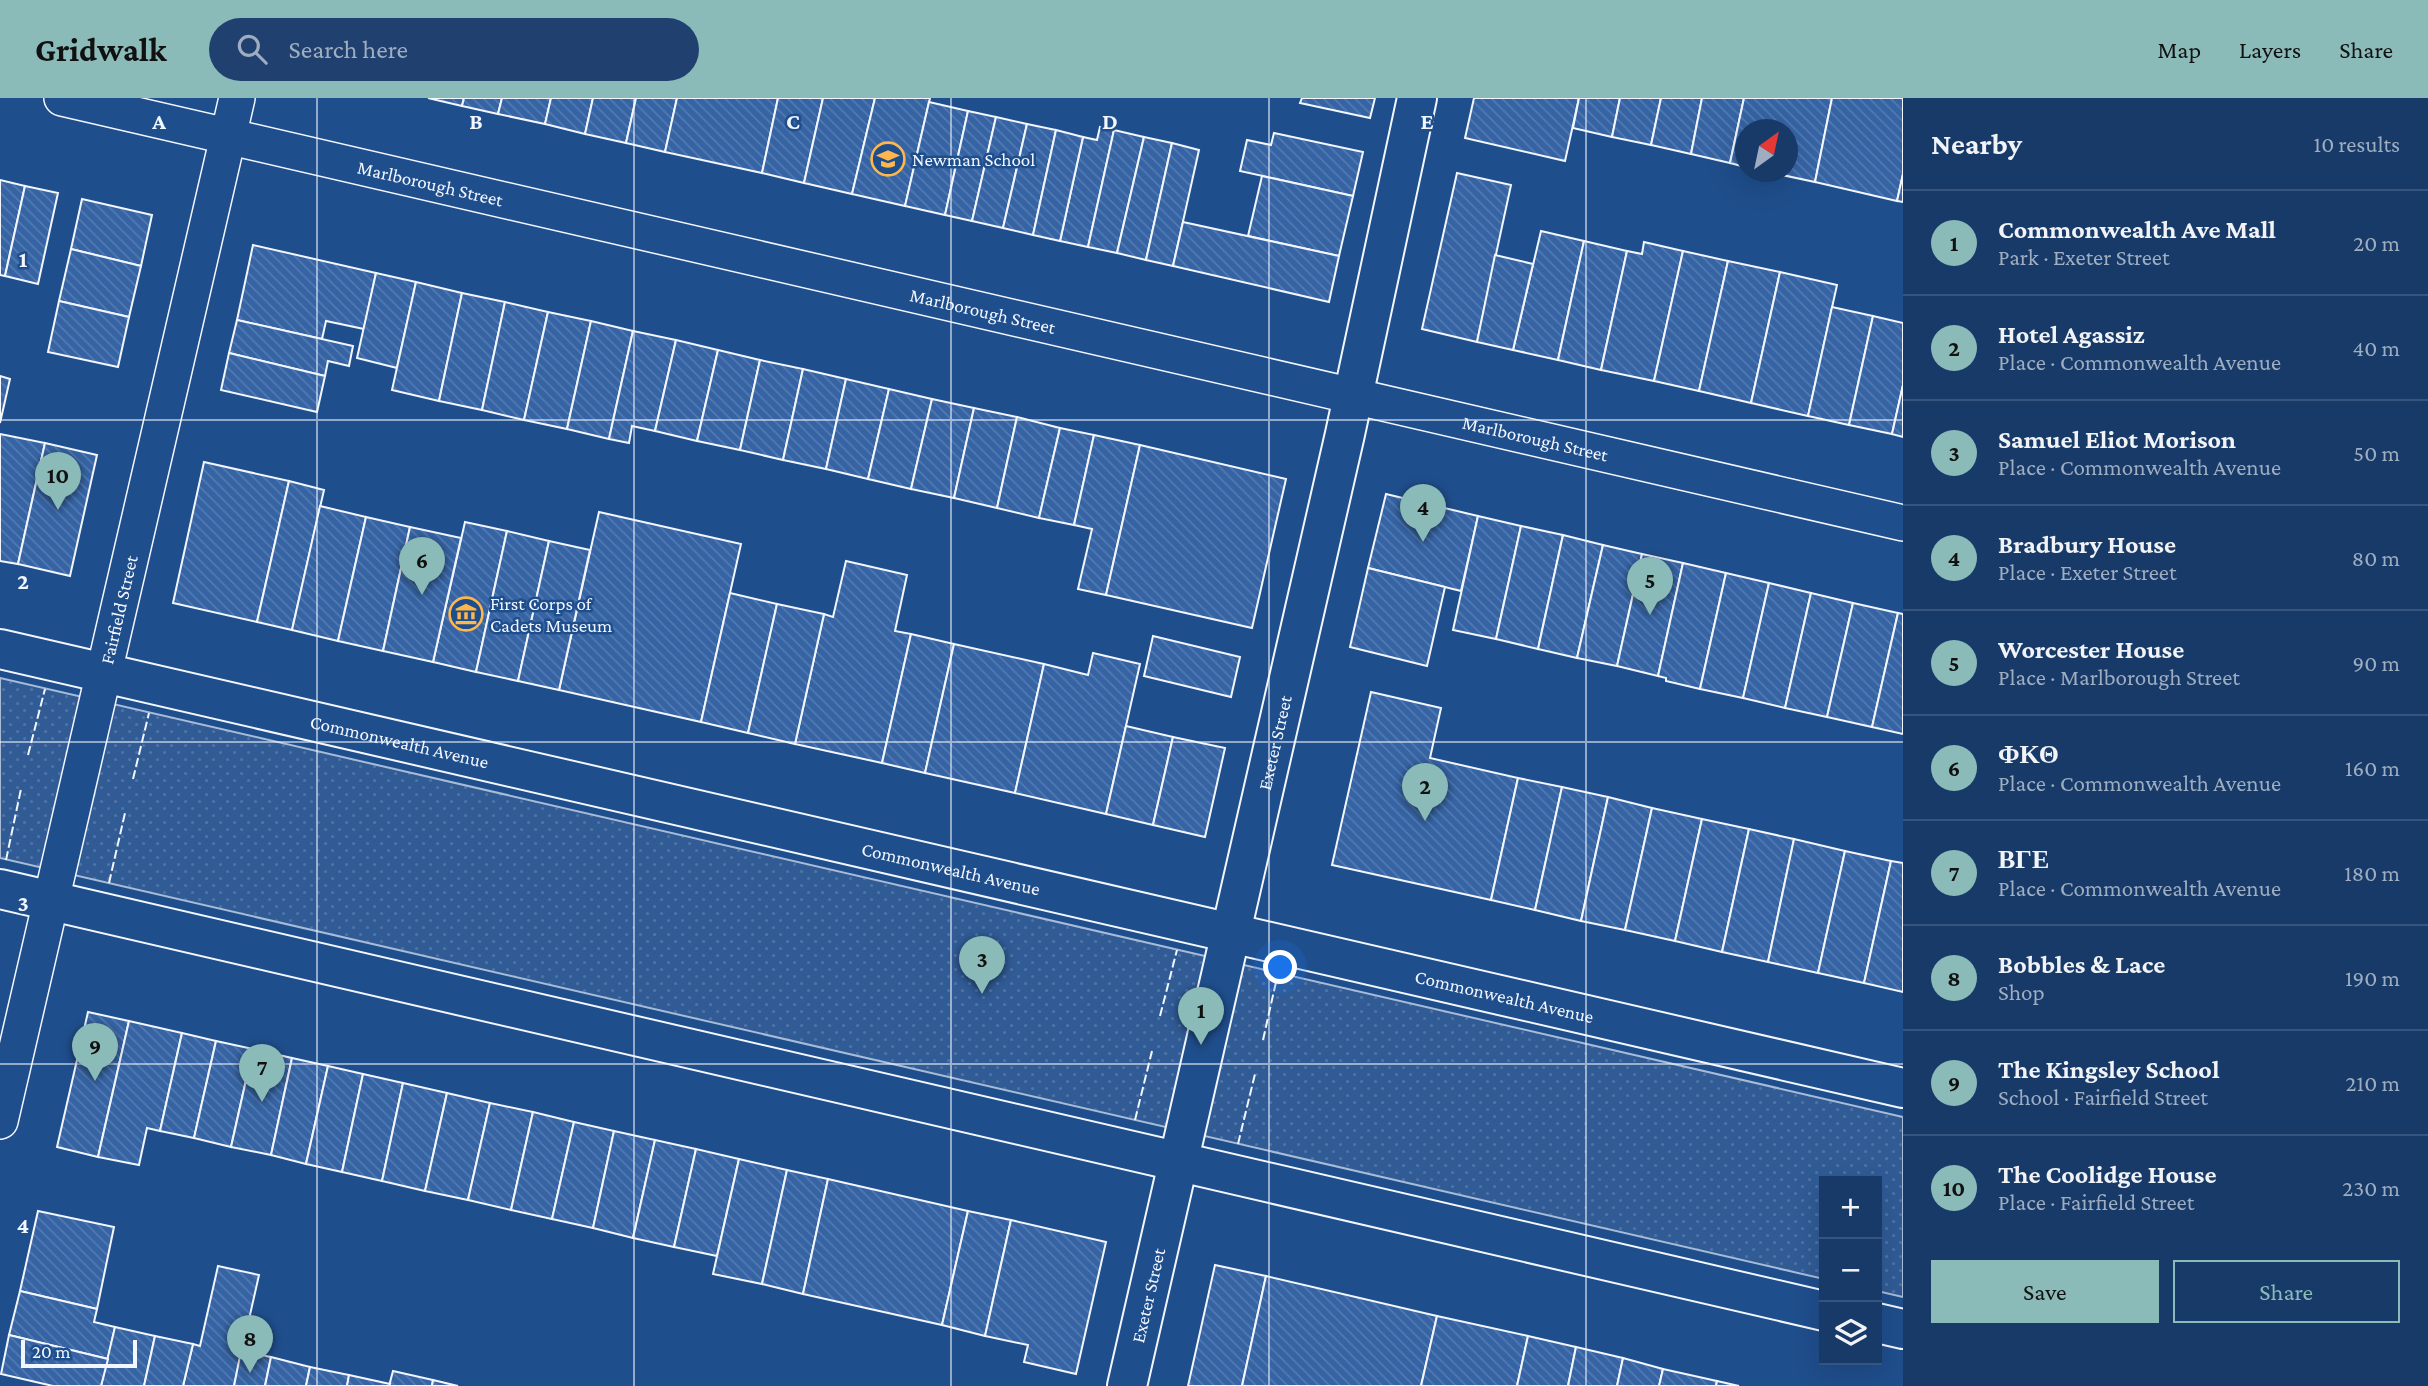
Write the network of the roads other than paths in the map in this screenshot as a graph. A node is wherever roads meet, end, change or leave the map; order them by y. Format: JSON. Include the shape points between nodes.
{"nodes":[{"id":1,"x":62,"y":98,"type":"edge"},
{"id":2,"x":237,"y":98,"type":"edge"},
{"id":3,"x":1418,"y":98,"type":"edge"},
{"id":4,"x":228,"y":138,"type":"junction"},
{"id":5,"x":1353,"y":397,"type":"junction"},
{"id":6,"x":1903,"y":523,"type":"edge"},
{"id":7,"x":0,"y":649,"type":"edge"},
{"id":8,"x":104,"y":673,"type":"junction"},
{"id":9,"x":0,"y":889,"type":"edge"},
{"id":10,"x":50,"y":901,"type":"junction"},
{"id":11,"x":1231,"y":933,"type":"junction"},
{"id":12,"x":1903,"y":1088,"type":"edge"},
{"id":13,"x":0,"y":1121,"type":"edge"},
{"id":14,"x":1179,"y":1162,"type":"junction"},
{"id":15,"x":1819,"y":1310,"type":"edge"},
{"id":16,"x":1882,"y":1324,"type":"edge"},
{"id":17,"x":1903,"y":1329,"type":"edge"},
{"id":18,"x":1127,"y":1386,"type":"edge"}],
"edges":[{"from":1,"to":4,"type":"street","name":"Marlborough Street"},
{"from":2,"to":4,"type":"street","name":"Fairfield Street"},
{"from":3,"to":5,"type":"main road","name":"Exeter Street"},
{"from":4,"to":5,"type":"street","name":"Marlborough Street"},
{"from":4,"to":8,"type":"street","name":"Fairfield Street"},
{"from":5,"to":6,"type":"street","name":"Marlborough Street"},
{"from":5,"to":11,"type":"main road","name":"Exeter Street"},
{"from":7,"to":8,"type":"main road","name":"Commonwealth Avenue"},
{"from":8,"to":10,"type":"street","name":"Fairfield Street"},
{"from":8,"to":11,"type":"main road","name":"Commonwealth Avenue"},
{"from":9,"to":10,"type":"main road"},
{"from":10,"to":13,"type":"street","name":"Fairfield Street"},
{"from":10,"to":14,"type":"main road"},
{"from":11,"to":12,"type":"main road","name":"Commonwealth Avenue"},
{"from":11,"to":14,"type":"main road","name":"Exeter Street"},
{"from":14,"to":15,"type":"main road"},
{"from":14,"to":18,"type":"main road","name":"Exeter Street"},
{"from":16,"to":17,"type":"main road"}]}
